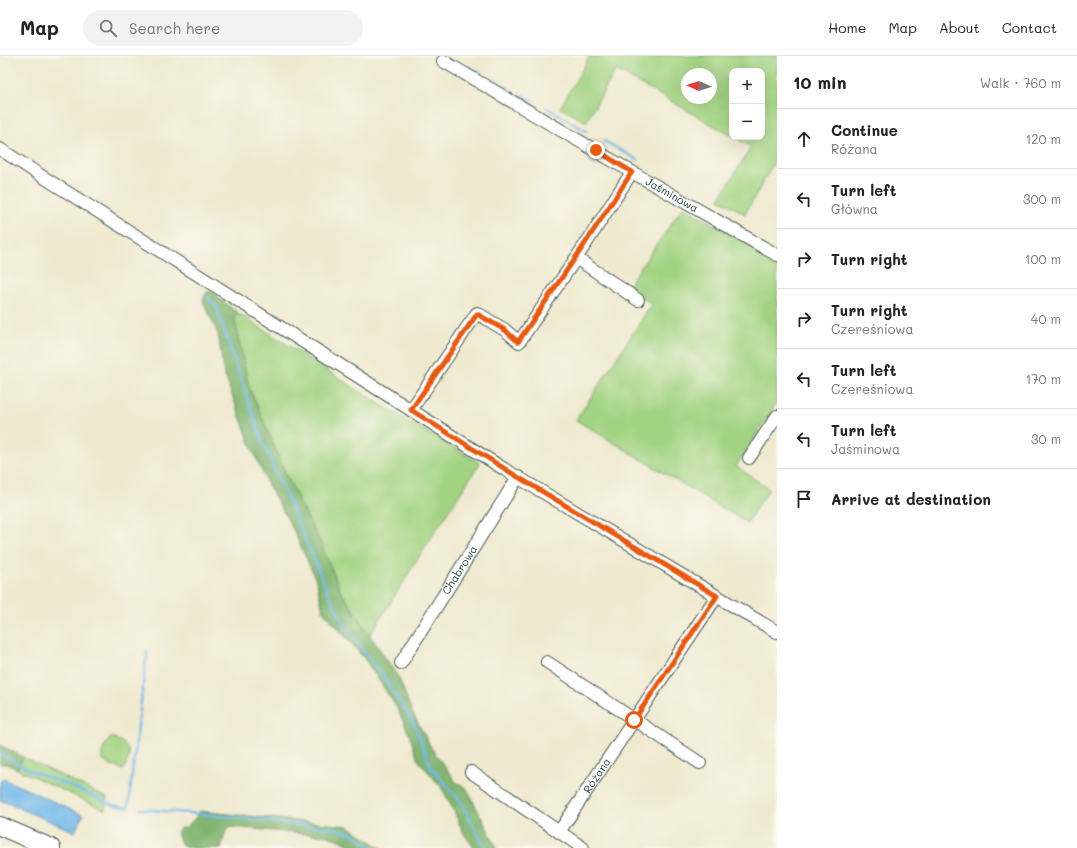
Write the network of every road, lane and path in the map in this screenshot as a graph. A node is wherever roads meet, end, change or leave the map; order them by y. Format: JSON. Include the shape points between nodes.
{"nodes":[{"id":1,"x":443,"y":61,"type":"dead end"},
{"id":2,"x":0,"y":149,"type":"edge"},
{"id":3,"x":632,"y":172,"type":"junction"},
{"id":4,"x":777,"y":255,"type":"edge"},
{"id":5,"x":576,"y":258,"type":"junction"},
{"id":6,"x":638,"y":300,"type":"dead end"},
{"id":7,"x":411,"y":410,"type":"junction"},
{"id":8,"x":777,"y":416,"type":"edge"},
{"id":9,"x":749,"y":458,"type":"dead end"},
{"id":10,"x":518,"y":477,"type":"junction"},
{"id":11,"x":717,"y":596,"type":"junction"},
{"id":12,"x":777,"y":632,"type":"edge"},
{"id":13,"x":547,"y":662,"type":"dead end"},
{"id":14,"x":401,"y":663,"type":"dead end"},
{"id":15,"x":634,"y":720,"type":"junction"},
{"id":16,"x":700,"y":763,"type":"dead end"},
{"id":17,"x":471,"y":772,"type":"dead end"},
{"id":18,"x":0,"y":826,"type":"edge"},
{"id":19,"x":559,"y":832,"type":"junction"},
{"id":20,"x":51,"y":848,"type":"edge"},
{"id":21,"x":583,"y":848,"type":"edge"}],
"edges":[{"from":1,"to":3,"type":"street","name":"Jaśminowa"},
{"from":2,"to":7,"type":"street"},
{"from":3,"to":4,"type":"street","name":"Jaśminowa"},
{"from":3,"to":5,"type":"street"},
{"from":5,"to":6,"type":"street"},
{"from":5,"to":7,"type":"street","via":[[518,342],[505,330],[477,314]]},
{"from":7,"to":10,"type":"street"},
{"from":8,"to":9,"type":"street"},
{"from":10,"to":11,"type":"street"},
{"from":10,"to":14,"type":"street","name":"Chabrowa"},
{"from":11,"to":12,"type":"street"},
{"from":11,"to":15,"type":"street","name":"Różana"},
{"from":13,"to":15,"type":"street"},
{"from":15,"to":16,"type":"street"},
{"from":15,"to":19,"type":"street","name":"Różana"},
{"from":17,"to":19,"type":"street"},
{"from":18,"to":20,"type":"highway"},
{"from":19,"to":21,"type":"street"}]}
